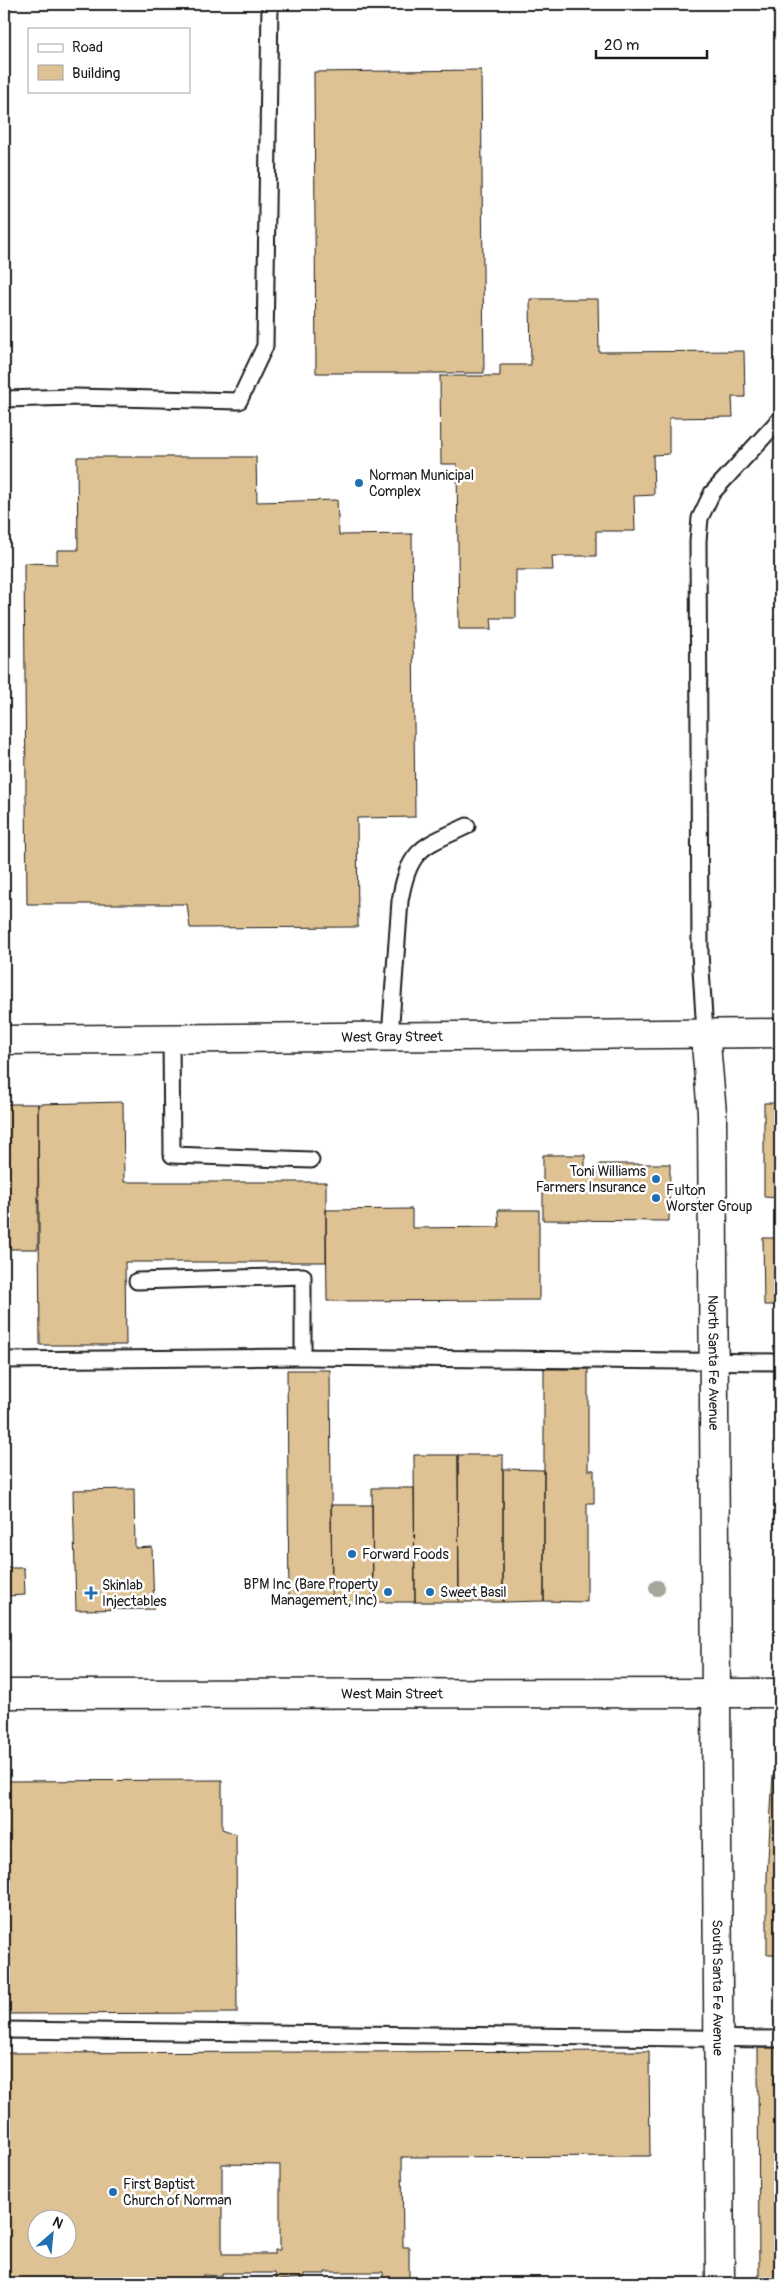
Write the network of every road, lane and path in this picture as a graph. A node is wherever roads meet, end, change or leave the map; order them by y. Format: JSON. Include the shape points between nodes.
{"nodes":[{"id":1,"x":270,"y":4,"type":"edge"},
{"id":2,"x":4,"y":400,"type":"edge"},
{"id":3,"x":780,"y":419,"type":"edge"},
{"id":4,"x":467,"y":826,"type":"dead end"},
{"id":5,"x":780,"y":1033,"type":"edge"},
{"id":6,"x":705,"y":1034,"type":"junction"},
{"id":7,"x":390,"y":1036,"type":"junction"},
{"id":8,"x":171,"y":1039,"type":"junction"},
{"id":9,"x":4,"y":1040,"type":"edge"},
{"id":10,"x":312,"y":1160,"type":"dead end"},
{"id":11,"x":137,"y":1281,"type":"dead end"},
{"id":12,"x":303,"y":1357,"type":"junction"},
{"id":13,"x":4,"y":1360,"type":"edge"},
{"id":14,"x":714,"y":1362,"type":"junction"},
{"id":15,"x":780,"y":1362,"type":"edge"},
{"id":16,"x":717,"y":1693,"type":"junction"},
{"id":17,"x":780,"y":1693,"type":"edge"},
{"id":18,"x":4,"y":1694,"type":"edge"},
{"id":19,"x":4,"y":2030,"type":"edge"},
{"id":20,"x":780,"y":2039,"type":"edge"},
{"id":21,"x":717,"y":2040,"type":"junction"},
{"id":22,"x":720,"y":2283,"type":"edge"}],
"edges":[{"from":1,"to":2,"type":"lane","via":[[265,346],[239,401],[75,397]]},
{"from":3,"to":6,"type":"lane","via":[[712,493],[700,518],[700,953]]},
{"from":4,"to":7,"type":"lane","via":[[430,842],[415,855],[403,881]]},
{"from":5,"to":6,"type":"main road","name":"West Gray Street"},
{"from":6,"to":7,"type":"main road","name":"West Gray Street"},
{"from":6,"to":14,"type":"main road","name":"North Santa Fe Avenue","via":[[712,1113]]},
{"from":7,"to":8,"type":"main road","name":"West Gray Street"},
{"from":8,"to":9,"type":"main road","name":"West Gray Street"},
{"from":8,"to":10,"type":"lane","via":[[172,1155]]},
{"from":11,"to":12,"type":"lane","via":[[303,1276]]},
{"from":12,"to":13,"type":"lane"},
{"from":12,"to":14,"type":"lane"},
{"from":14,"to":15,"type":"lane"},
{"from":14,"to":16,"type":"main road","name":"North Santa Fe Avenue"},
{"from":16,"to":17,"type":"main road","name":"West Main Street"},
{"from":16,"to":18,"type":"main road","name":"West Main Street"},
{"from":16,"to":21,"type":"main road","name":"South Santa Fe Avenue"},
{"from":19,"to":21,"type":"lane"},
{"from":20,"to":21,"type":"lane"},
{"from":21,"to":22,"type":"main road","name":"South Santa Fe Avenue"}]}
